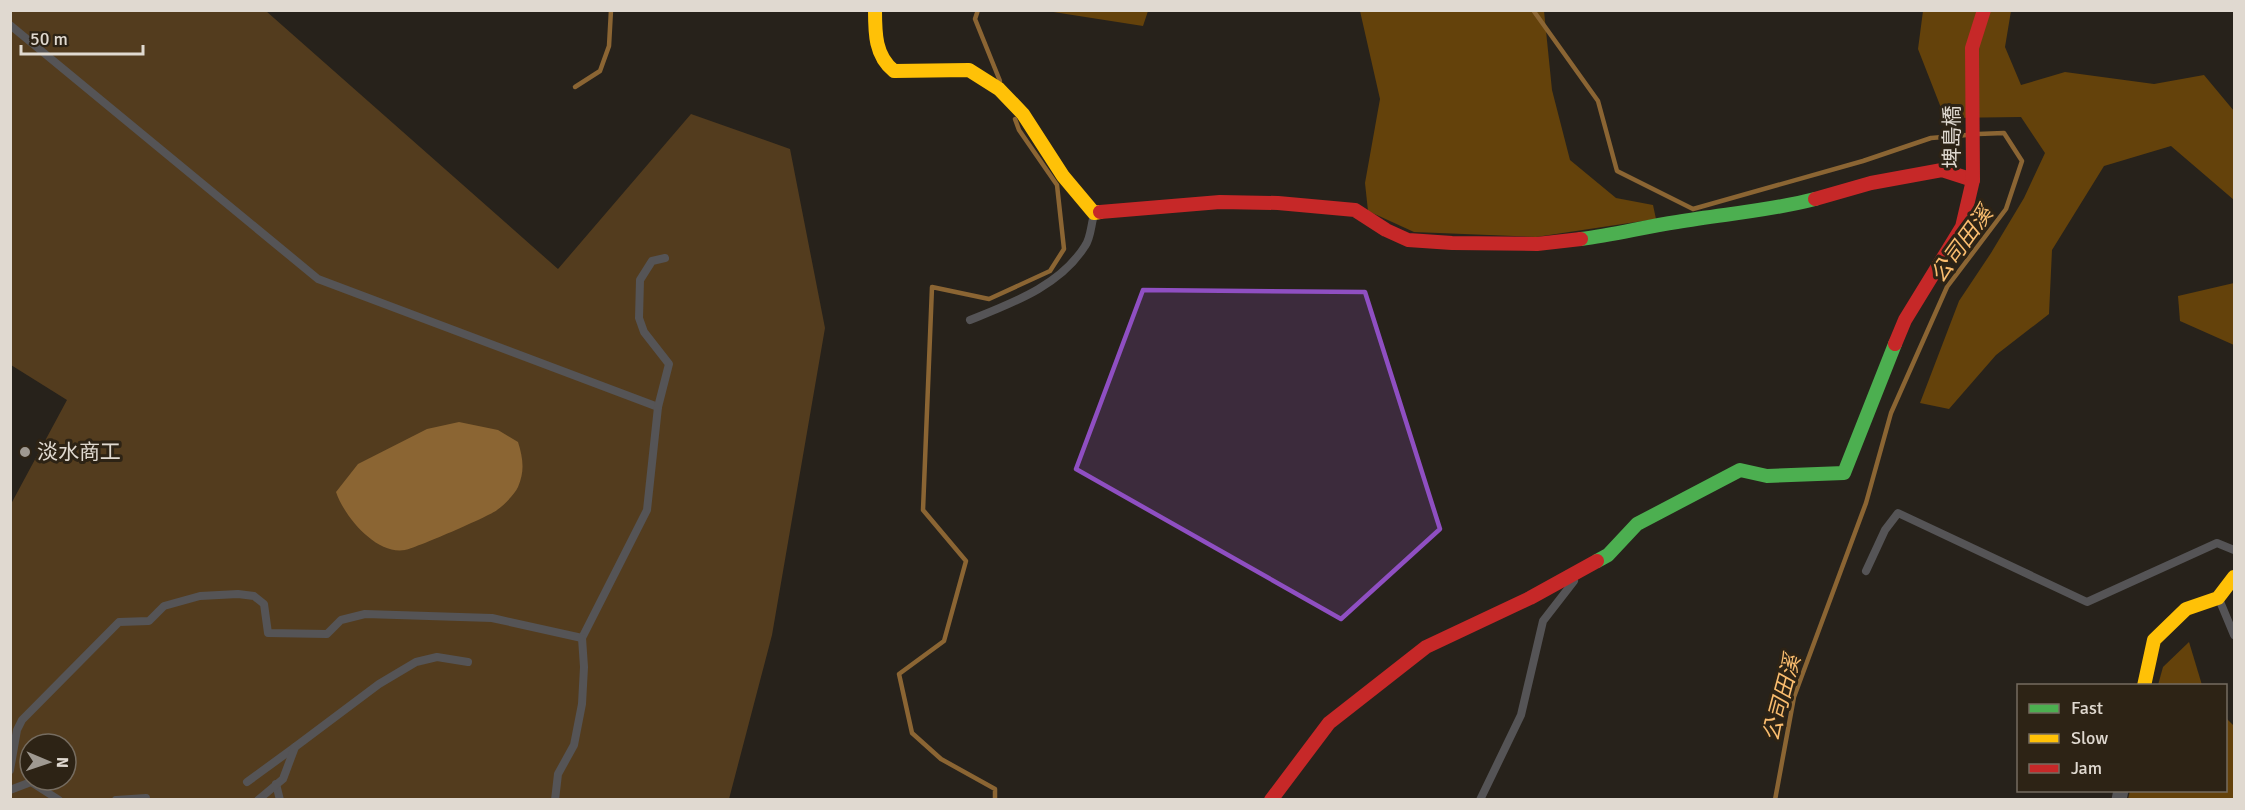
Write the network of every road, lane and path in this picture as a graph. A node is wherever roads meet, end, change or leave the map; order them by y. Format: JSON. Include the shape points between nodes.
{"nodes":[{"id":1,"x":875,"y":10,"type":"edge"},
{"id":2,"x":1984,"y":10,"type":"edge"},
{"id":3,"x":10,"y":25,"type":"edge"},
{"id":4,"x":1973,"y":180,"type":"junction"},
{"id":5,"x":1094,"y":213,"type":"junction"},
{"id":6,"x":665,"y":258,"type":"dead end"},
{"id":7,"x":970,"y":320,"type":"dead end"},
{"id":8,"x":658,"y":407,"type":"junction"},
{"id":9,"x":2235,"y":550,"type":"edge"},
{"id":10,"x":1584,"y":568,"type":"junction"},
{"id":11,"x":1866,"y":571,"type":"dead end"},
{"id":12,"x":2235,"y":577,"type":"edge"},
{"id":13,"x":2218,"y":598,"type":"junction"},
{"id":14,"x":2235,"y":635,"type":"edge"},
{"id":15,"x":582,"y":638,"type":"junction"},
{"id":16,"x":468,"y":662,"type":"dead end"},
{"id":17,"x":2144,"y":684,"type":"edge"},
{"id":18,"x":295,"y":747,"type":"junction"},
{"id":19,"x":10,"y":770,"type":"edge"},
{"id":20,"x":248,"y":782,"type":"dead end"},
{"id":21,"x":276,"y":784,"type":"junction"},
{"id":22,"x":10,"y":790,"type":"edge"},
{"id":23,"x":146,"y":798,"type":"dead end"},
{"id":24,"x":59,"y":800,"type":"edge"},
{"id":25,"x":116,"y":800,"type":"edge"},
{"id":26,"x":258,"y":800,"type":"edge"},
{"id":27,"x":280,"y":800,"type":"edge"},
{"id":28,"x":555,"y":800,"type":"edge"},
{"id":29,"x":1271,"y":800,"type":"edge"},
{"id":30,"x":1480,"y":800,"type":"edge"}],
"edges":[{"from":1,"to":5,"type":"street","via":[[878,51],[884,65],[894,71],[969,70],[999,89],[1023,114],[1063,176]]},
{"from":2,"to":4,"type":"street","name":"埤島橋","via":[[1972,48]]},
{"from":3,"to":8,"type":"lane","via":[[318,279]]},
{"from":4,"to":5,"type":"street","via":[[1942,170],[1871,183],[1784,207],[1676,222],[1617,236],[1537,244],[1408,240],[1355,210],[1278,203],[1220,202]]},
{"from":4,"to":10,"type":"street","name":"埤島橋","via":[[1962,227],[1905,320],[1844,473],[1767,476],[1740,470],[1637,524],[1608,555]]},
{"from":5,"to":7,"type":"lane","via":[[1087,244],[1066,272],[1022,299]]},
{"from":6,"to":8,"type":"lane","via":[[652,261],[640,280],[639,318],[644,332],[669,364]]},
{"from":8,"to":15,"type":"lane","via":[[647,510]]},
{"from":9,"to":11,"type":"lane","via":[[2217,543],[2087,602],[1898,513],[1885,530]]},
{"from":10,"to":29,"type":"street","via":[[1426,647],[1329,723]]},
{"from":10,"to":30,"type":"lane","via":[[1543,621],[1521,715]]},
{"from":12,"to":13,"type":"street"},
{"from":13,"to":14,"type":"lane"},
{"from":13,"to":17,"type":"street","via":[[2186,609],[2154,640]]},
{"from":15,"to":19,"type":"lane","via":[[492,618],[365,614],[341,620],[327,634],[268,633],[264,604],[254,596],[200,596],[164,606],[149,621],[119,622],[22,720]]},
{"from":15,"to":28,"type":"lane","via":[[582,704],[574,745],[558,774]]},
{"from":16,"to":18,"type":"lane","via":[[437,657],[416,662],[378,684]]},
{"from":18,"to":20,"type":"lane"},
{"from":18,"to":21,"type":"lane","via":[[283,779]]},
{"from":21,"to":26,"type":"lane"},
{"from":21,"to":27,"type":"lane"},
{"from":22,"to":24,"type":"lane","via":[[31,782]]},
{"from":23,"to":25,"type":"lane"}]}
